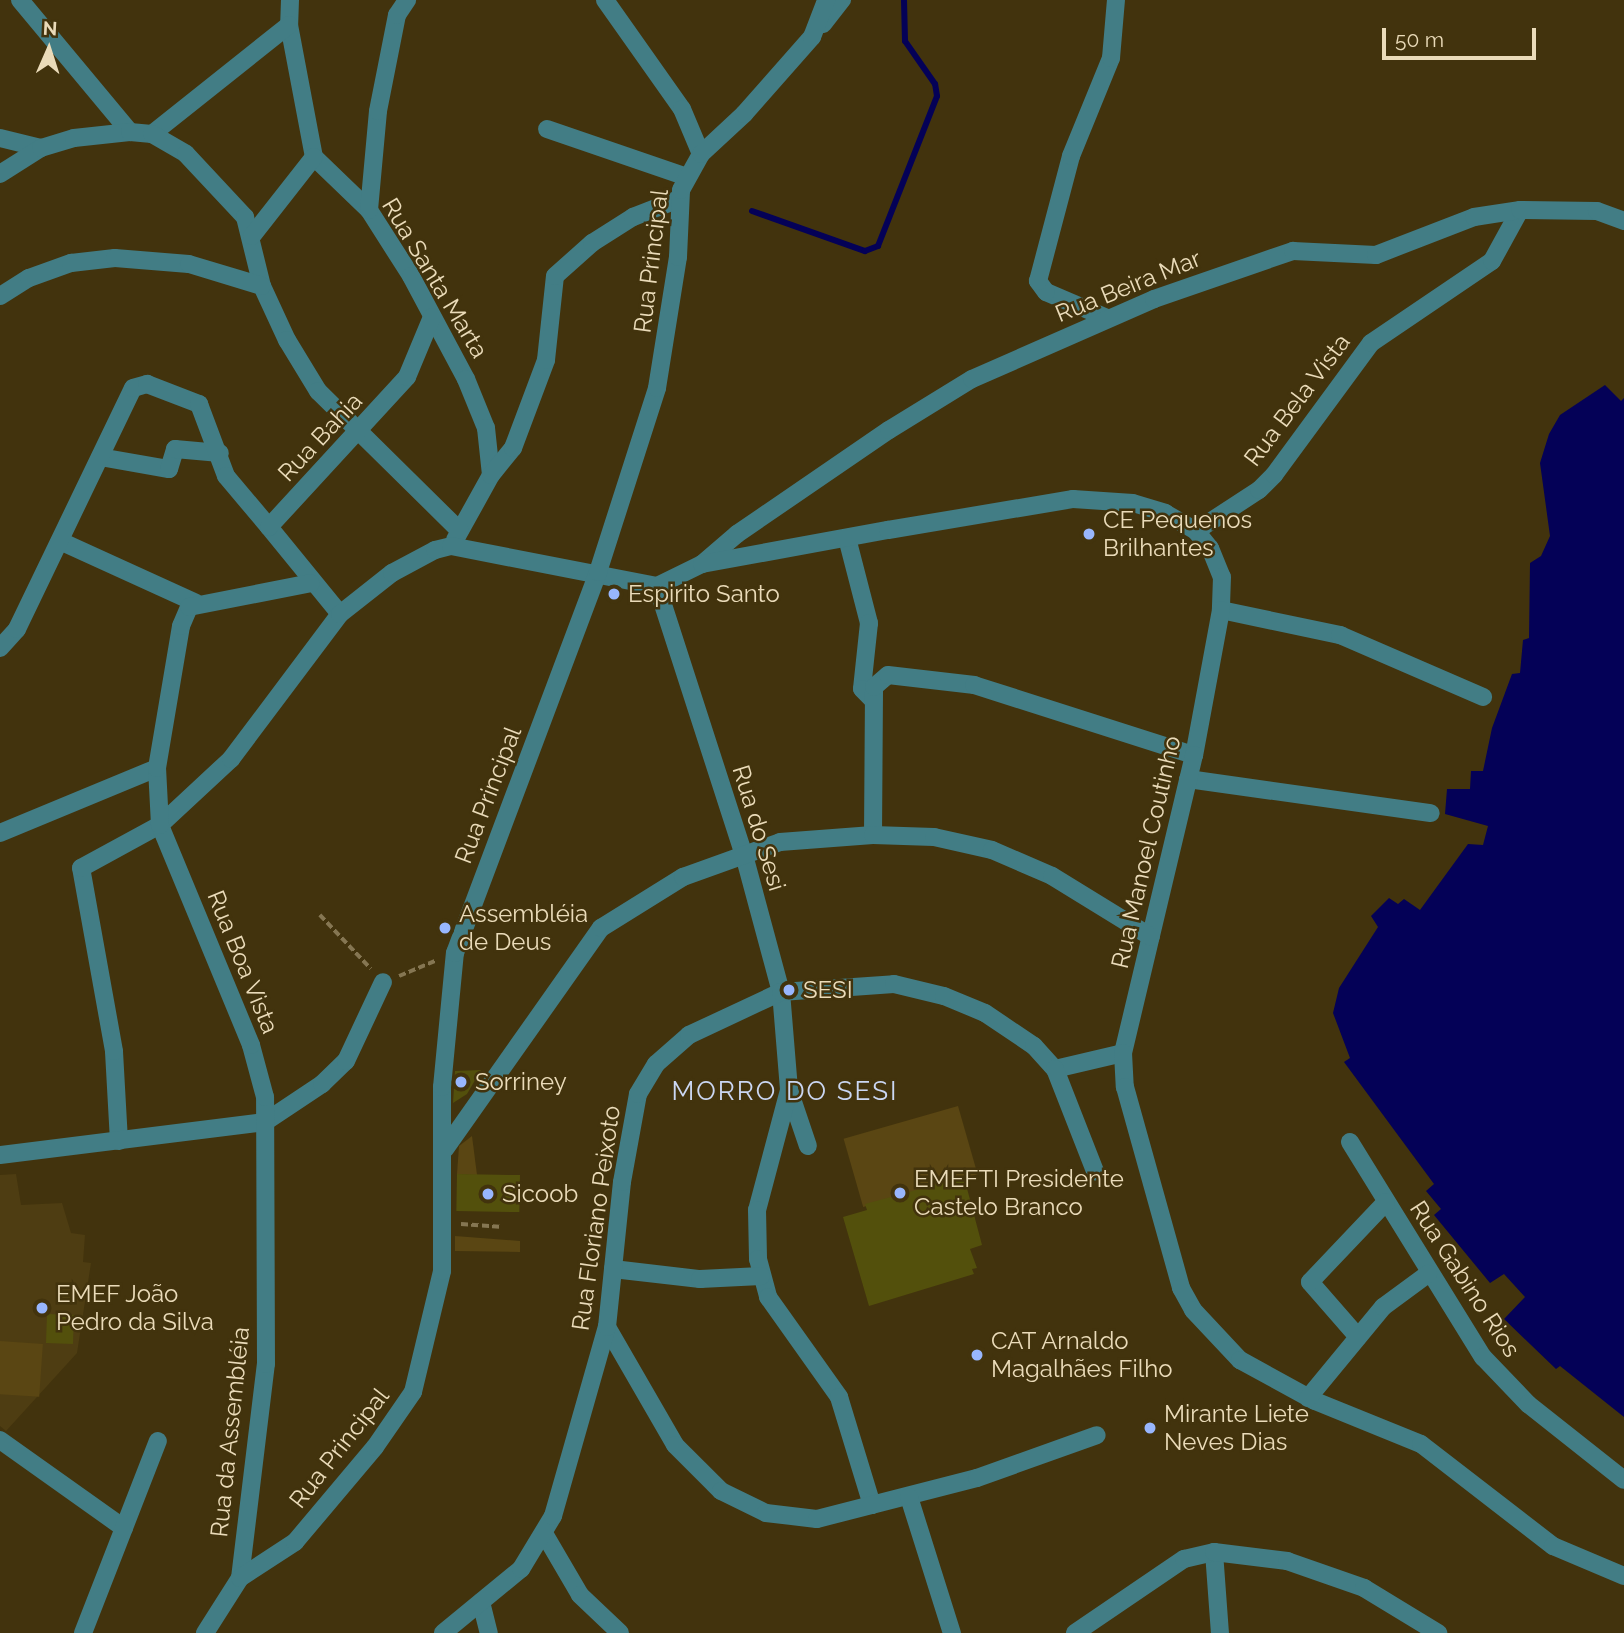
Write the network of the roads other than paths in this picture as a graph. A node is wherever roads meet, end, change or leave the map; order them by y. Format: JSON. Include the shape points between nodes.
{"nodes":[{"id":1,"x":20,"y":0,"type":"edge"},
{"id":2,"x":290,"y":0,"type":"edge"},
{"id":3,"x":407,"y":0,"type":"edge"},
{"id":4,"x":605,"y":0,"type":"edge"},
{"id":5,"x":825,"y":0,"type":"edge"},
{"id":6,"x":842,"y":0,"type":"edge"},
{"id":7,"x":1116,"y":0,"type":"edge"},
{"id":8,"x":289,"y":25,"type":"junction"},
{"id":9,"x":813,"y":37,"type":"junction"},
{"id":10,"x":547,"y":129,"type":"dead end"},
{"id":11,"x":130,"y":132,"type":"junction"},
{"id":12,"x":152,"y":134,"type":"junction"},
{"id":13,"x":0,"y":138,"type":"edge"},
{"id":14,"x":41,"y":148,"type":"junction"},
{"id":15,"x":701,"y":154,"type":"junction"},
{"id":16,"x":314,"y":157,"type":"junction"},
{"id":17,"x":0,"y":174,"type":"edge"},
{"id":18,"x":687,"y":177,"type":"junction"},
{"id":19,"x":679,"y":200,"type":"junction"},
{"id":20,"x":369,"y":210,"type":"junction"},
{"id":21,"x":1520,"y":210,"type":"junction"},
{"id":22,"x":1624,"y":221,"type":"edge"},
{"id":23,"x":252,"y":236,"type":"junction"},
{"id":24,"x":262,"y":286,"type":"junction"},
{"id":25,"x":0,"y":296,"type":"edge"},
{"id":26,"x":432,"y":317,"type":"junction"},
{"id":27,"x":1107,"y":318,"type":"junction"},
{"id":28,"x":358,"y":435,"type":"junction"},
{"id":29,"x":220,"y":453,"type":"junction"},
{"id":30,"x":100,"y":457,"type":"junction"},
{"id":31,"x":491,"y":475,"type":"junction"},
{"id":32,"x":269,"y":527,"type":"junction"},
{"id":33,"x":1196,"y":531,"type":"junction"},
{"id":34,"x":847,"y":538,"type":"junction"},
{"id":35,"x":455,"y":539,"type":"junction"},
{"id":36,"x":60,"y":541,"type":"junction"},
{"id":37,"x":702,"y":564,"type":"junction"},
{"id":38,"x":598,"y":572,"type":"junction"},
{"id":39,"x":312,"y":583,"type":"junction"},
{"id":40,"x":657,"y":586,"type":"junction"},
{"id":41,"x":196,"y":603,"type":"junction"},
{"id":42,"x":1221,"y":610,"type":"junction"},
{"id":43,"x":340,"y":614,"type":"junction"},
{"id":44,"x":0,"y":648,"type":"edge"},
{"id":45,"x":1483,"y":698,"type":"dead end"},
{"id":46,"x":873,"y":701,"type":"junction"},
{"id":47,"x":1194,"y":755,"type":"junction"},
{"id":48,"x":158,"y":768,"type":"junction"},
{"id":49,"x":1188,"y":779,"type":"junction"},
{"id":50,"x":1431,"y":813,"type":"dead end"},
{"id":51,"x":160,"y":825,"type":"junction"},
{"id":52,"x":0,"y":832,"type":"edge"},
{"id":53,"x":873,"y":835,"type":"junction"},
{"id":54,"x":744,"y":855,"type":"junction"},
{"id":55,"x":1151,"y":937,"type":"junction"},
{"id":56,"x":383,"y":982,"type":"road end"},
{"id":57,"x":781,"y":992,"type":"junction"},
{"id":58,"x":1123,"y":1053,"type":"junction"},
{"id":59,"x":1055,"y":1069,"type":"junction"},
{"id":60,"x":789,"y":1090,"type":"junction"},
{"id":61,"x":265,"y":1122,"type":"junction"},
{"id":62,"x":119,"y":1141,"type":"junction"},
{"id":63,"x":1350,"y":1142,"type":"dead end"},
{"id":64,"x":808,"y":1146,"type":"dead end"},
{"id":65,"x":445,"y":1149,"type":"junction"},
{"id":66,"x":0,"y":1155,"type":"edge"},
{"id":67,"x":1095,"y":1171,"type":"dead end"},
{"id":68,"x":1386,"y":1202,"type":"junction"},
{"id":69,"x":613,"y":1269,"type":"junction"},
{"id":70,"x":1428,"y":1274,"type":"junction"},
{"id":71,"x":761,"y":1276,"type":"junction"},
{"id":72,"x":607,"y":1327,"type":"junction"},
{"id":73,"x":1358,"y":1337,"type":"junction"},
{"id":74,"x":1308,"y":1398,"type":"junction"},
{"id":75,"x":1097,"y":1435,"type":"dead end"},
{"id":76,"x":0,"y":1440,"type":"edge"},
{"id":77,"x":158,"y":1441,"type":"dead end"},
{"id":78,"x":1624,"y":1480,"type":"edge"},
{"id":79,"x":909,"y":1497,"type":"junction"},
{"id":80,"x":872,"y":1506,"type":"junction"},
{"id":81,"x":124,"y":1528,"type":"junction"},
{"id":82,"x":545,"y":1535,"type":"junction"},
{"id":83,"x":1214,"y":1552,"type":"junction"},
{"id":84,"x":1624,"y":1576,"type":"edge"},
{"id":85,"x":240,"y":1578,"type":"junction"},
{"id":86,"x":481,"y":1602,"type":"junction"},
{"id":87,"x":83,"y":1633,"type":"edge"},
{"id":88,"x":205,"y":1633,"type":"edge"},
{"id":89,"x":443,"y":1633,"type":"edge"},
{"id":90,"x":489,"y":1633,"type":"edge"},
{"id":91,"x":620,"y":1633,"type":"edge"},
{"id":92,"x":952,"y":1633,"type":"edge"},
{"id":93,"x":1075,"y":1633,"type":"edge"},
{"id":94,"x":1220,"y":1633,"type":"edge"},
{"id":95,"x":1438,"y":1633,"type":"edge"}],
"edges":[{"from":1,"to":11,"type":"street"},
{"from":2,"to":8,"type":"street"},
{"from":3,"to":20,"type":"street","via":[[397,15],[378,111]]},
{"from":4,"to":15,"type":"street","via":[[682,109]]},
{"from":5,"to":9,"type":"street","name":"Rua Principal"},
{"from":6,"to":9,"type":"street"},
{"from":7,"to":27,"type":"street","via":[[1111,58],[1071,156],[1038,281],[1046,292]]},
{"from":8,"to":12,"type":"street"},
{"from":8,"to":16,"type":"street"},
{"from":9,"to":15,"type":"street","name":"Rua Principal"},
{"from":10,"to":18,"type":"street"},
{"from":11,"to":12,"type":"street"},
{"from":11,"to":14,"type":"street","via":[[74,138]]},
{"from":12,"to":23,"type":"street","via":[[186,154],[213,178],[245,217]]},
{"from":13,"to":14,"type":"street"},
{"from":14,"to":17,"type":"street"},
{"from":15,"to":18,"type":"street","name":"Rua Principal"},
{"from":16,"to":20,"type":"street","name":"Rua Santa Marta"},
{"from":16,"to":23,"type":"street"},
{"from":18,"to":19,"type":"street","name":"Rua Principal"},
{"from":19,"to":31,"type":"street","via":[[613,230],[565,263],[555,276],[549,295],[546,360],[513,448]]},
{"from":19,"to":38,"type":"street","name":"Rua Principal","via":[[678,257],[665,351]]},
{"from":20,"to":26,"type":"street","name":"Rua Santa Marta"},
{"from":21,"to":22,"type":"street","name":"Rua Beira Mar","via":[[1597,211]]},
{"from":21,"to":27,"type":"street","name":"Rua Beira Mar","via":[[1475,218],[1376,254],[1293,251],[1269,257]]},
{"from":21,"to":33,"type":"street","name":"Rua Bela Vista","via":[[1492,261],[1371,343],[1274,475]]},
{"from":23,"to":24,"type":"street"},
{"from":24,"to":25,"type":"street","via":[[189,264],[115,258],[71,263],[29,278]]},
{"from":24,"to":28,"type":"street","via":[[318,391]]},
{"from":26,"to":28,"type":"street","name":"Rua Bahia","via":[[407,377]]},
{"from":26,"to":31,"type":"street","name":"Rua Santa Marta","via":[[481,411],[491,444]]},
{"from":27,"to":37,"type":"street","name":"Rua Beira Mar","via":[[972,379],[835,467]]},
{"from":28,"to":32,"type":"street","name":"Rua Bahia"},
{"from":28,"to":35,"type":"street"},
{"from":29,"to":30,"type":"street","via":[[175,449],[170,470]]},
{"from":29,"to":30,"type":"street","via":[[199,404],[147,384],[133,388]]},
{"from":29,"to":32,"type":"street","via":[[226,476]]},
{"from":30,"to":36,"type":"street"},
{"from":31,"to":35,"type":"street"},
{"from":32,"to":39,"type":"street"},
{"from":33,"to":34,"type":"street","name":"Rua Manoel Coutinho","via":[[1165,513],[1099,498]]},
{"from":33,"to":42,"type":"street","name":"Rua Manoel Coutinho","via":[[1210,548],[1222,577]]},
{"from":34,"to":37,"type":"street","name":"Rua Manoel Coutinho"},
{"from":34,"to":46,"type":"street","via":[[869,624],[862,689]]},
{"from":35,"to":38,"type":"street"},
{"from":35,"to":43,"type":"street","via":[[392,573]]},
{"from":36,"to":41,"type":"street"},
{"from":36,"to":44,"type":"street","via":[[18,629]]},
{"from":37,"to":40,"type":"street","name":"Rua Manoel Coutinho"},
{"from":38,"to":40,"type":"street"},
{"from":38,"to":65,"type":"street","name":"Rua Principal","via":[[456,953],[442,1087]]},
{"from":39,"to":41,"type":"street"},
{"from":39,"to":43,"type":"street"},
{"from":40,"to":54,"type":"street","name":"Rua do Sesi"},
{"from":41,"to":48,"type":"street","via":[[181,626]]},
{"from":42,"to":45,"type":"street","via":[[1340,635]]},
{"from":42,"to":47,"type":"street","name":"Rua Manoel Coutinho"},
{"from":43,"to":51,"type":"street","via":[[231,759]]},
{"from":46,"to":47,"type":"street","via":[[874,687],[888,674],[974,685]]},
{"from":46,"to":53,"type":"street"},
{"from":47,"to":49,"type":"street","name":"Rua Manoel Coutinho"},
{"from":48,"to":51,"type":"street"},
{"from":48,"to":52,"type":"street"},
{"from":49,"to":50,"type":"street"},
{"from":49,"to":55,"type":"street","name":"Rua Manoel Coutinho"},
{"from":51,"to":61,"type":"street","name":"Rua Boa Vista","via":[[251,1045],[265,1097]]},
{"from":51,"to":62,"type":"street","via":[[81,867],[114,1051]]},
{"from":53,"to":54,"type":"street","via":[[780,842]]},
{"from":53,"to":55,"type":"street","via":[[934,838],[992,850],[1052,876]]},
{"from":54,"to":57,"type":"street","name":"Rua do Sesi"},
{"from":54,"to":65,"type":"street","via":[[683,877],[601,928]]},
{"from":55,"to":58,"type":"street","name":"Rua Manoel Coutinho"},
{"from":56,"to":61,"type":"street","via":[[346,1062]]},
{"from":57,"to":59,"type":"street","name":"Rua Floriano Peixoto","via":[[894,984],[944,996],[985,1013],[1034,1046]]},
{"from":57,"to":60,"type":"street","name":"Rua do Sesi"},
{"from":57,"to":69,"type":"street","name":"Rua Floriano Peixoto","via":[[689,1035],[656,1064],[638,1094]]},
{"from":58,"to":59,"type":"street"},
{"from":58,"to":74,"type":"street","name":"Rua Manoel Coutinho","via":[[1125,1087],[1181,1288],[1193,1310],[1240,1360]]},
{"from":59,"to":67,"type":"street","name":"Rua Floriano Peixoto"},
{"from":60,"to":64,"type":"street","name":"Rua do Sesi"},
{"from":60,"to":71,"type":"street","name":"Rua do Sesi","via":[[757,1210]]},
{"from":61,"to":62,"type":"street"},
{"from":61,"to":85,"type":"street","name":"Rua da Assembléia","via":[[266,1364]]},
{"from":62,"to":66,"type":"street"},
{"from":63,"to":68,"type":"street","name":"Rua Gabino Rios"},
{"from":65,"to":85,"type":"street","name":"Rua Principal","via":[[442,1271],[413,1392],[375,1447],[295,1542]]},
{"from":68,"to":70,"type":"street","name":"Rua Gabino Rios"},
{"from":68,"to":73,"type":"street","via":[[1310,1283]]},
{"from":69,"to":71,"type":"street","via":[[699,1279]]},
{"from":69,"to":72,"type":"street","name":"Rua Floriano Peixoto"},
{"from":70,"to":73,"type":"street","via":[[1383,1307]]},
{"from":70,"to":78,"type":"street","name":"Rua Gabino Rios","via":[[1483,1357],[1505,1381]]},
{"from":71,"to":80,"type":"street","name":"Rua do Sesi","via":[[768,1297],[839,1397]]},
{"from":72,"to":80,"type":"street","via":[[675,1445],[721,1491],[766,1513],[817,1519]]},
{"from":72,"to":82,"type":"street","name":"Rua Floriano Peixoto"},
{"from":73,"to":74,"type":"street"},
{"from":74,"to":84,"type":"street","name":"Rua Manoel Coutinho","via":[[1420,1444],[1553,1546]]},
{"from":75,"to":79,"type":"street"},
{"from":76,"to":81,"type":"street"},
{"from":77,"to":81,"type":"street"},
{"from":79,"to":80,"type":"street"},
{"from":79,"to":92,"type":"street"},
{"from":81,"to":87,"type":"street"},
{"from":82,"to":86,"type":"street","name":"Rua Floriano Peixoto","via":[[521,1569]]},
{"from":82,"to":91,"type":"street","via":[[580,1595]]},
{"from":83,"to":93,"type":"street","via":[[1184,1559]]},
{"from":83,"to":94,"type":"street"},
{"from":83,"to":95,"type":"street","via":[[1287,1561],[1363,1588]]},
{"from":85,"to":88,"type":"street","name":"Rua Principal"},
{"from":86,"to":89,"type":"street","name":"Rua Floriano Peixoto"},
{"from":86,"to":90,"type":"street"}]}
